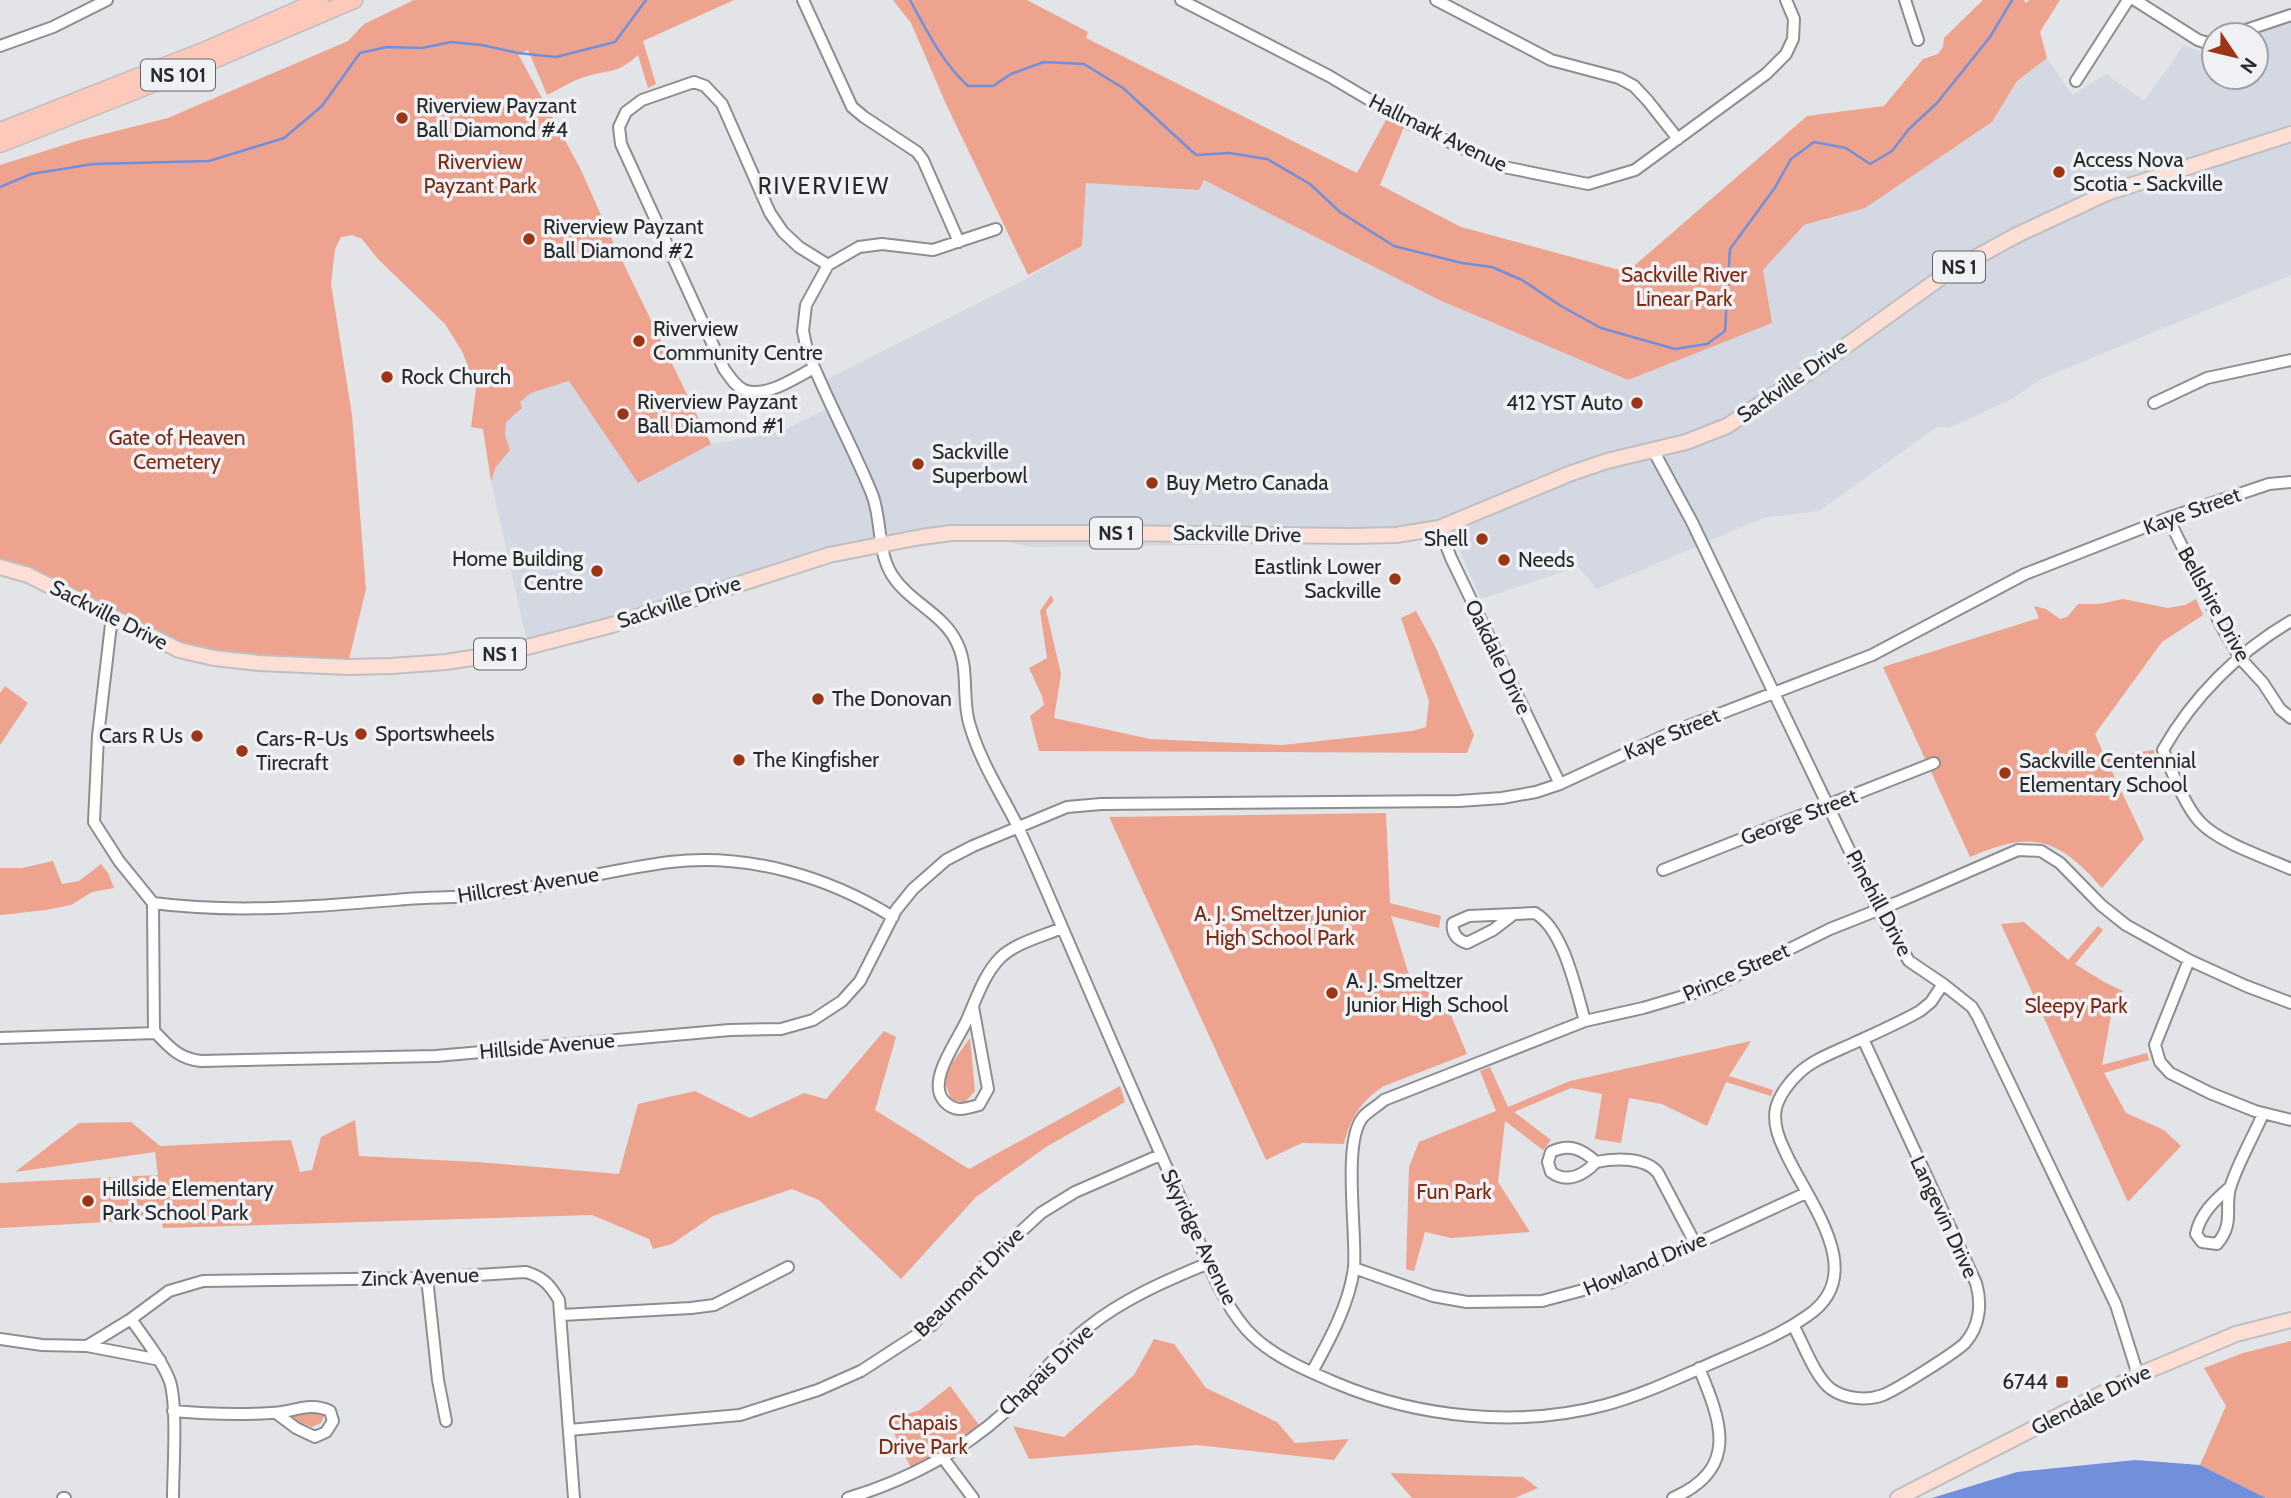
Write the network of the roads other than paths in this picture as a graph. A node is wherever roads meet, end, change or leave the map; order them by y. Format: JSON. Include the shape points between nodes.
{"nodes":[{"id":1,"x":107,"y":0,"type":"edge"},
{"id":2,"x":320,"y":0,"type":"edge"},
{"id":3,"x":354,"y":0,"type":"edge"},
{"id":4,"x":803,"y":0,"type":"edge"},
{"id":5,"x":1181,"y":0,"type":"edge"},
{"id":6,"x":1436,"y":0,"type":"edge"},
{"id":7,"x":1786,"y":0,"type":"edge"},
{"id":8,"x":1905,"y":0,"type":"edge"},
{"id":9,"x":2128,"y":0,"type":"edge"},
{"id":10,"x":2135,"y":0,"type":"edge"},
{"id":11,"x":2291,"y":15,"type":"edge"},
{"id":12,"x":2270,"y":22,"type":"edge"},
{"id":13,"x":1918,"y":40,"type":"dead end"},
{"id":14,"x":2200,"y":41,"type":"edge"},
{"id":15,"x":0,"y":46,"type":"edge"},
{"id":16,"x":2076,"y":81,"type":"dead end"},
{"id":17,"x":0,"y":131,"type":"edge"},
{"id":18,"x":2291,"y":134,"type":"edge"},
{"id":19,"x":1678,"y":139,"type":"junction"},
{"id":20,"x":0,"y":144,"type":"edge"},
{"id":21,"x":996,"y":229,"type":"dead end"},
{"id":22,"x":959,"y":242,"type":"junction"},
{"id":23,"x":828,"y":265,"type":"junction"},
{"id":24,"x":2291,"y":360,"type":"edge"},
{"id":25,"x":814,"y":369,"type":"junction"},
{"id":26,"x":2154,"y":403,"type":"dead end"},
{"id":27,"x":1653,"y":450,"type":"junction"},
{"id":28,"x":2291,"y":482,"type":"edge"},
{"id":29,"x":2168,"y":518,"type":"junction"},
{"id":30,"x":1439,"y":528,"type":"junction"},
{"id":31,"x":882,"y":543,"type":"junction"},
{"id":32,"x":0,"y":567,"type":"edge"},
{"id":33,"x":112,"y":616,"type":"junction"},
{"id":34,"x":2291,"y":621,"type":"edge"},
{"id":35,"x":2240,"y":658,"type":"junction"},
{"id":36,"x":1774,"y":691,"type":"junction"},
{"id":37,"x":2291,"y":718,"type":"edge"},
{"id":38,"x":1934,"y":763,"type":"dead end"},
{"id":39,"x":1560,"y":784,"type":"junction"},
{"id":40,"x":1829,"y":806,"type":"junction"},
{"id":41,"x":1018,"y":829,"type":"junction"},
{"id":42,"x":2291,"y":869,"type":"edge"},
{"id":43,"x":1663,"y":870,"type":"dead end"},
{"id":44,"x":153,"y":903,"type":"junction"},
{"id":45,"x":1878,"y":910,"type":"junction"},
{"id":46,"x":1514,"y":914,"type":"junction"},
{"id":47,"x":892,"y":917,"type":"junction"},
{"id":48,"x":1062,"y":928,"type":"junction"},
{"id":49,"x":2189,"y":960,"type":"junction"},
{"id":50,"x":1943,"y":984,"type":"junction"},
{"id":51,"x":2291,"y":1003,"type":"edge"},
{"id":52,"x":973,"y":1007,"type":"junction"},
{"id":53,"x":1585,"y":1021,"type":"junction"},
{"id":54,"x":154,"y":1033,"type":"junction"},
{"id":55,"x":0,"y":1038,"type":"edge"},
{"id":56,"x":1863,"y":1039,"type":"junction"},
{"id":57,"x":2263,"y":1114,"type":"junction"},
{"id":58,"x":2291,"y":1120,"type":"edge"},
{"id":59,"x":1160,"y":1155,"type":"junction"},
{"id":60,"x":1597,"y":1162,"type":"dead end"},
{"id":61,"x":2229,"y":1188,"type":"junction"},
{"id":62,"x":1806,"y":1193,"type":"junction"},
{"id":63,"x":1695,"y":1243,"type":"junction"},
{"id":64,"x":1209,"y":1263,"type":"junction"},
{"id":65,"x":788,"y":1267,"type":"dead end"},
{"id":66,"x":1354,"y":1268,"type":"junction"},
{"id":67,"x":427,"y":1278,"type":"junction"},
{"id":68,"x":562,"y":1315,"type":"junction"},
{"id":69,"x":131,"y":1319,"type":"junction"},
{"id":70,"x":2291,"y":1320,"type":"edge"},
{"id":71,"x":1793,"y":1325,"type":"junction"},
{"id":72,"x":0,"y":1339,"type":"edge"},
{"id":73,"x":87,"y":1346,"type":"junction"},
{"id":74,"x":160,"y":1360,"type":"junction"},
{"id":75,"x":1699,"y":1368,"type":"junction"},
{"id":76,"x":1312,"y":1372,"type":"junction"},
{"id":77,"x":2138,"y":1375,"type":"junction"},
{"id":78,"x":173,"y":1411,"type":"junction"},
{"id":79,"x":276,"y":1413,"type":"junction"},
{"id":80,"x":446,"y":1421,"type":"dead end"},
{"id":81,"x":569,"y":1430,"type":"junction"},
{"id":82,"x":943,"y":1458,"type":"junction"},
{"id":83,"x":173,"y":1498,"type":"edge"},
{"id":84,"x":574,"y":1498,"type":"edge"},
{"id":85,"x":848,"y":1498,"type":"edge"},
{"id":86,"x":973,"y":1498,"type":"edge"},
{"id":87,"x":1673,"y":1498,"type":"edge"},
{"id":88,"x":1898,"y":1498,"type":"edge"}],
"edges":[{"from":1,"to":15,"type":"street"},
{"from":2,"to":17,"type":"highway","number":"NS 101"},
{"from":3,"to":20,"type":"highway","number":"NS 101"},
{"from":4,"to":22,"type":"street","via":[[852,107],[917,152]]},
{"from":5,"to":19,"type":"street","name":"Hallmark Avenue","via":[[1427,132],[1504,167],[1588,184],[1635,170]]},
{"from":6,"to":19,"type":"street","via":[[1551,60],[1634,86]]},
{"from":7,"to":19,"type":"street","name":"Hallmark Avenue","via":[[1794,19],[1786,54],[1750,87]]},
{"from":8,"to":13,"type":"street"},
{"from":9,"to":16,"type":"street"},
{"from":10,"to":14,"type":"street"},
{"from":11,"to":12,"type":"street"},
{"from":18,"to":27,"type":"main road","name":"Sackville Drive","number":"NS 1","via":[[2106,192],[2017,235],[1947,274],[1727,426]]},
{"from":21,"to":22,"type":"street"},
{"from":22,"to":23,"type":"street","via":[[933,250],[882,244],[859,247]]},
{"from":23,"to":25,"type":"street","name":"Skyridge Avenue","via":[[806,305],[803,331]]},
{"from":23,"to":25,"type":"street","via":[[799,247],[770,213],[713,92],[695,82],[642,100],[626,112],[619,127],[621,144],[724,369],[746,391],[762,391]]},
{"from":24,"to":26,"type":"street","via":[[2207,378]]},
{"from":25,"to":31,"type":"street","name":"Skyridge Avenue","via":[[872,494]]},
{"from":27,"to":30,"type":"main road","name":"Sackville Drive","number":"NS 1","via":[[1569,474]]},
{"from":27,"to":36,"type":"street","name":"Pinehill Drive"},
{"from":28,"to":29,"type":"street","name":"Kaye Street","via":[[2269,484]]},
{"from":29,"to":35,"type":"street","name":"Bellshire Drive"},
{"from":29,"to":36,"type":"street","name":"Kaye Street","via":[[2025,574],[1872,654]]},
{"from":30,"to":31,"type":"main road","name":"Sackville Drive","number":"NS 1","via":[[1351,536],[952,533]]},
{"from":30,"to":39,"type":"street","name":"Oakdale Drive"},
{"from":31,"to":33,"type":"main road","name":"Sackville Drive","number":"NS 1","via":[[829,555],[563,638],[446,662],[347,667],[214,658],[179,650]]},
{"from":31,"to":41,"type":"street","name":"Skyridge Avenue","via":[[893,578],[956,639],[969,725]]},
{"from":32,"to":33,"type":"main road","name":"Sackville Drive","number":"NS 1","via":[[29,575]]},
{"from":33,"to":44,"type":"street","via":[[98,736],[94,822]]},
{"from":34,"to":35,"type":"street"},
{"from":35,"to":37,"type":"street","name":"Bellshire Drive"},
{"from":35,"to":42,"type":"street","via":[[2189,710],[2163,750],[2192,810],[2207,828]]},
{"from":36,"to":39,"type":"street","name":"Kaye Street"},
{"from":36,"to":40,"type":"street","name":"Pinehill Drive"},
{"from":38,"to":40,"type":"street","name":"George Street"},
{"from":39,"to":41,"type":"street","name":"Kaye Street","via":[[1502,798],[1459,800],[1078,805]]},
{"from":40,"to":43,"type":"street","name":"George Street"},
{"from":40,"to":45,"type":"street","name":"Pinehill Drive"},
{"from":41,"to":47,"type":"street","name":"Hillside Avenue","via":[[946,860],[913,889]]},
{"from":41,"to":48,"type":"street","name":"Skyridge Avenue"},
{"from":44,"to":47,"type":"street","name":"Hillcrest Avenue","via":[[186,908],[296,908],[481,895],[671,862],[717,861],[799,873],[864,899]]},
{"from":44,"to":54,"type":"street"},
{"from":45,"to":49,"type":"street","name":"Prince Street","via":[[2018,850],[2041,851],[2060,863],[2116,918]]},
{"from":45,"to":50,"type":"street","name":"Pinehill Drive","via":[[1909,961]]},
{"from":45,"to":53,"type":"street","name":"Prince Street","via":[[1710,988]]},
{"from":46,"to":46,"type":"street","via":[[1467,943],[1452,931],[1453,923],[1469,916]]},
{"from":46,"to":53,"type":"street","via":[[1535,913],[1549,925],[1572,975]]},
{"from":47,"to":54,"type":"street","name":"Hillside Avenue","via":[[860,981],[842,1001],[813,1020],[781,1029],[436,1056],[201,1061],[180,1055]]},
{"from":48,"to":52,"type":"street","via":[[1002,956],[978,991]]},
{"from":48,"to":59,"type":"street","name":"Skyridge Avenue"},
{"from":49,"to":51,"type":"street","name":"Prince Street"},
{"from":49,"to":57,"type":"street","via":[[2155,1045],[2160,1062],[2170,1073]]},
{"from":50,"to":56,"type":"street","name":"Skyridge Avenue","via":[[1920,1011]]},
{"from":50,"to":77,"type":"street","name":"Pinehill Drive","via":[[1978,1017],[2116,1305]]},
{"from":52,"to":52,"type":"street","via":[[988,1089],[979,1105],[960,1110],[948,1105],[938,1087]]},
{"from":53,"to":66,"type":"street","name":"Prince Street","via":[[1384,1100],[1363,1117],[1353,1152]]},
{"from":54,"to":55,"type":"street"},
{"from":56,"to":62,"type":"street","name":"Skyridge Avenue","via":[[1801,1071],[1776,1109],[1779,1138]]},
{"from":56,"to":71,"type":"street","name":"Langevin Drive","via":[[1976,1283],[1980,1310],[1966,1342],[1955,1351],[1882,1395],[1859,1398],[1829,1387]]},
{"from":57,"to":58,"type":"street"},
{"from":57,"to":61,"type":"street"},
{"from":59,"to":64,"type":"street","name":"Skyridge Avenue"},
{"from":59,"to":81,"type":"street","name":"Beaumont Drive","via":[[1075,1192],[1041,1213],[986,1264],[932,1325],[861,1371],[740,1415]]},
{"from":60,"to":63,"type":"street","via":[[1618,1159],[1655,1168]]},
{"from":61,"to":61,"type":"street","via":[[2230,1211],[2223,1237],[2217,1244],[2203,1242],[2196,1234],[2198,1222]]},
{"from":62,"to":63,"type":"street","name":"Howland Drive"},
{"from":62,"to":71,"type":"street","name":"Skyridge Avenue","via":[[1834,1251],[1836,1276],[1833,1288],[1813,1314]]},
{"from":63,"to":66,"type":"street","name":"Howland Drive","via":[[1613,1282],[1542,1301],[1467,1302],[1433,1297]]},
{"from":64,"to":76,"type":"street","name":"Skyridge Avenue","via":[[1245,1328],[1283,1358]]},
{"from":64,"to":82,"type":"street","name":"Chapais Drive","via":[[1168,1280],[1086,1328],[1005,1412]]},
{"from":65,"to":68,"type":"street","via":[[714,1305]]},
{"from":66,"to":76,"type":"street","name":"Prince Street","via":[[1336,1324]]},
{"from":67,"to":68,"type":"street","name":"Zinck Avenue","via":[[526,1272],[549,1283]]},
{"from":67,"to":69,"type":"street","name":"Zinck Avenue","via":[[203,1281],[169,1291]]},
{"from":67,"to":80,"type":"street"},
{"from":68,"to":81,"type":"street","name":"Zinck Avenue"},
{"from":69,"to":73,"type":"street","name":"Zinck Avenue"},
{"from":69,"to":74,"type":"street"},
{"from":70,"to":77,"type":"main road","name":"Glendale Drive","via":[[2236,1334]]},
{"from":71,"to":75,"type":"street","name":"Skyridge Avenue"},
{"from":72,"to":73,"type":"street"},
{"from":73,"to":74,"type":"street"},
{"from":74,"to":78,"type":"street","via":[[171,1382]]},
{"from":75,"to":76,"type":"street","name":"Skyridge Avenue","via":[[1605,1405],[1506,1418],[1386,1399]]},
{"from":75,"to":87,"type":"street","via":[[1720,1428],[1721,1448],[1712,1470],[1692,1489]]},
{"from":77,"to":88,"type":"main road","name":"Glendale Drive"},
{"from":78,"to":79,"type":"street"},
{"from":78,"to":83,"type":"street"},
{"from":79,"to":79,"type":"street","via":[[315,1437],[333,1422],[330,1411],[319,1406]]},
{"from":81,"to":84,"type":"street","name":"Zinck Avenue"},
{"from":82,"to":85,"type":"street","name":"Chapais Drive"},
{"from":82,"to":86,"type":"street"}]}
